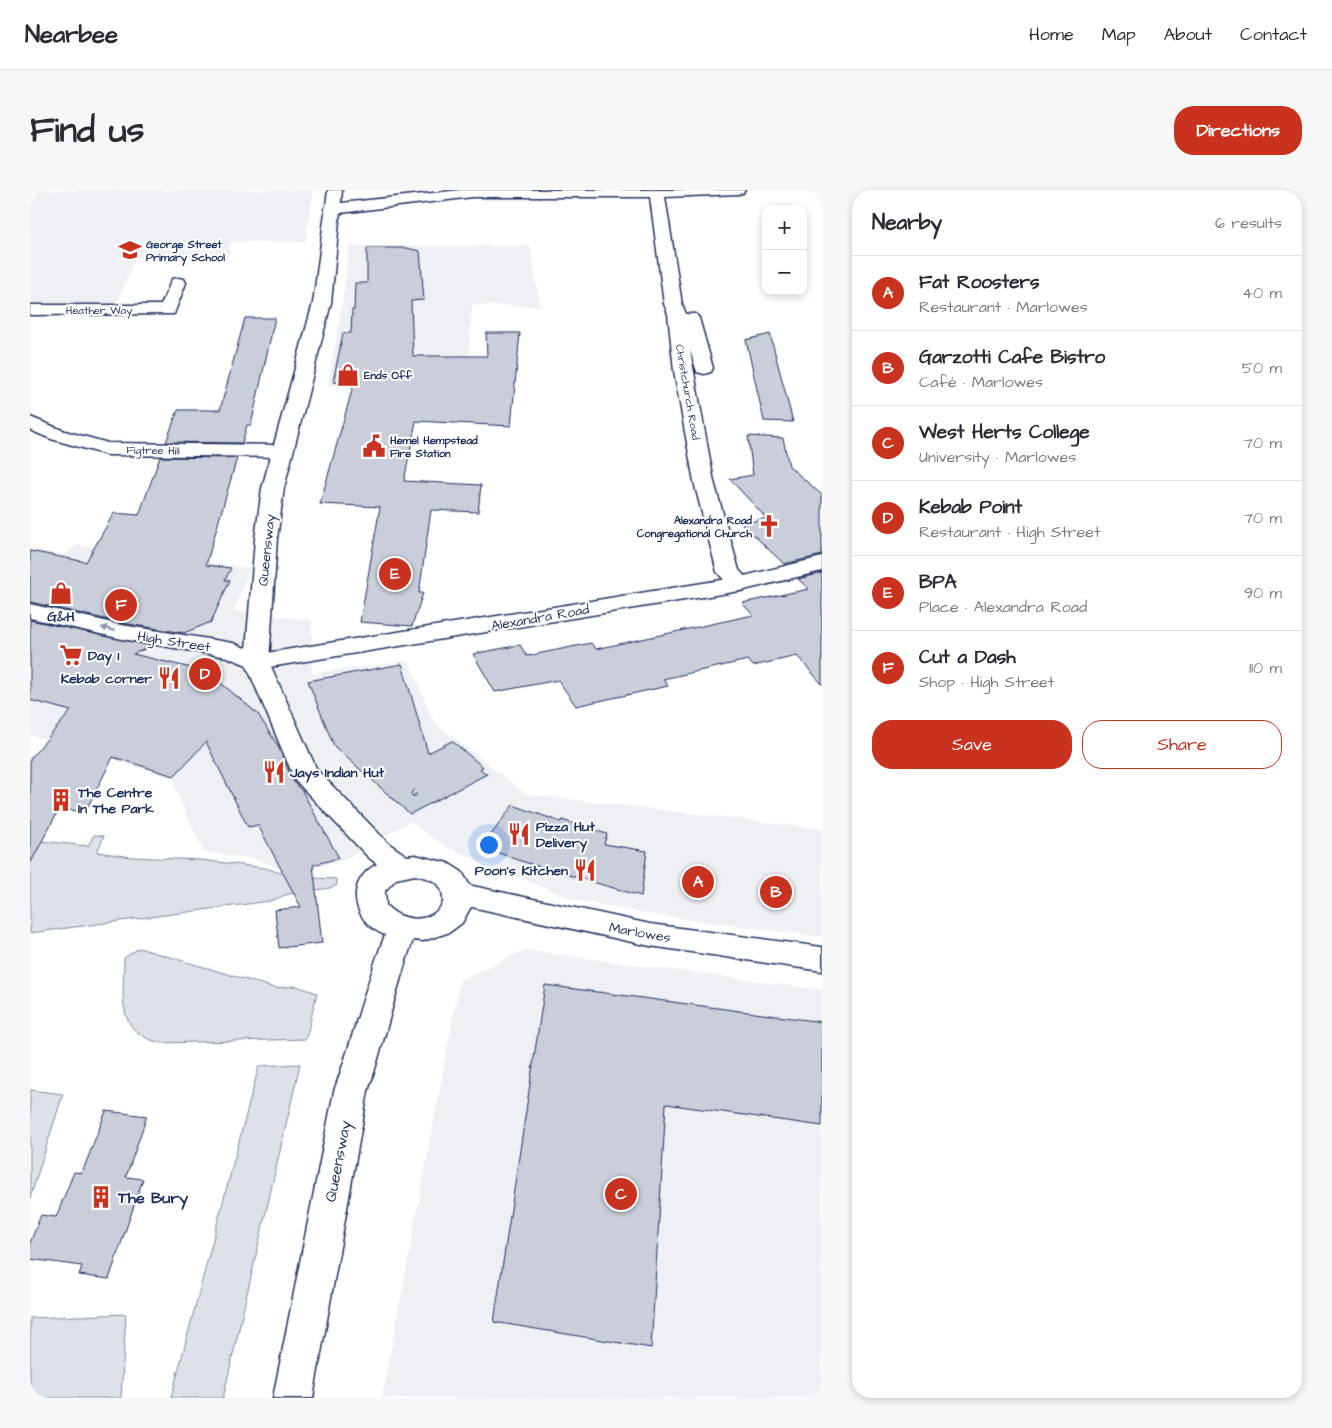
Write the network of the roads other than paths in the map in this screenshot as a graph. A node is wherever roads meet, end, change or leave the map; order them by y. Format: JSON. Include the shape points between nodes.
{"nodes":[{"id":1,"x":738,"y":190,"type":"edge"},
{"id":2,"x":574,"y":191,"type":"edge"},
{"id":3,"x":670,"y":192,"type":"edge"},
{"id":4,"x":333,"y":199,"type":"edge"},
{"id":5,"x":178,"y":283,"type":"dead end"},
{"id":6,"x":30,"y":310,"type":"edge"},
{"id":7,"x":677,"y":314,"type":"junction"},
{"id":8,"x":704,"y":368,"type":"dead end"},
{"id":9,"x":30,"y":423,"type":"edge"},
{"id":10,"x":281,"y":451,"type":"junction"},
{"id":11,"x":822,"y":564,"type":"edge"},
{"id":12,"x":740,"y":584,"type":"junction"},
{"id":13,"x":30,"y":611,"type":"edge"},
{"id":14,"x":257,"y":662,"type":"junction"},
{"id":15,"x":402,"y":866,"type":"junction"},
{"id":16,"x":459,"y":894,"type":"junction"},
{"id":17,"x":402,"y":929,"type":"junction"},
{"id":18,"x":822,"y":960,"type":"edge"},
{"id":19,"x":293,"y":1398,"type":"edge"}],
"edges":[{"from":1,"to":3,"type":"street"},
{"from":2,"to":3,"type":"street"},
{"from":2,"to":4,"type":"street"},
{"from":3,"to":7,"type":"street","name":"Christchurch Road","via":[[673,304]]},
{"from":4,"to":10,"type":"street","name":"Queensway","via":[[322,303]]},
{"from":5,"to":6,"type":"street","name":"Heather Way","via":[[168,310]]},
{"from":7,"to":8,"type":"street","via":[[689,314]]},
{"from":7,"to":12,"type":"street","name":"Christchurch Road","via":[[683,371],[704,482],[728,572]]},
{"from":9,"to":10,"type":"street","name":"Figtree Hill","via":[[107,449]]},
{"from":10,"to":14,"type":"street","name":"Queensway","via":[[266,539]]},
{"from":11,"to":12,"type":"street","name":"Alexandra Road"},
{"from":12,"to":14,"type":"street","name":"Alexandra Road"},
{"from":14,"to":13,"type":"street","name":"High Street","one_way":true,"via":[[233,650],[122,632]]},
{"from":14,"to":15,"type":"street","name":"Queensway","via":[[306,774],[378,850]]},
{"from":15,"to":16,"type":"street","via":[[428,866],[440,870],[456,884]]},
{"from":15,"to":17,"type":"street","via":[[382,874],[369,897],[375,913],[391,926]]},
{"from":16,"to":17,"type":"street","via":[[455,911],[439,925]]},
{"from":16,"to":18,"type":"street","name":"Marlowes","via":[[650,935]]},
{"from":17,"to":19,"type":"street","name":"Queensway","via":[[384,977],[351,1090]]}]}
